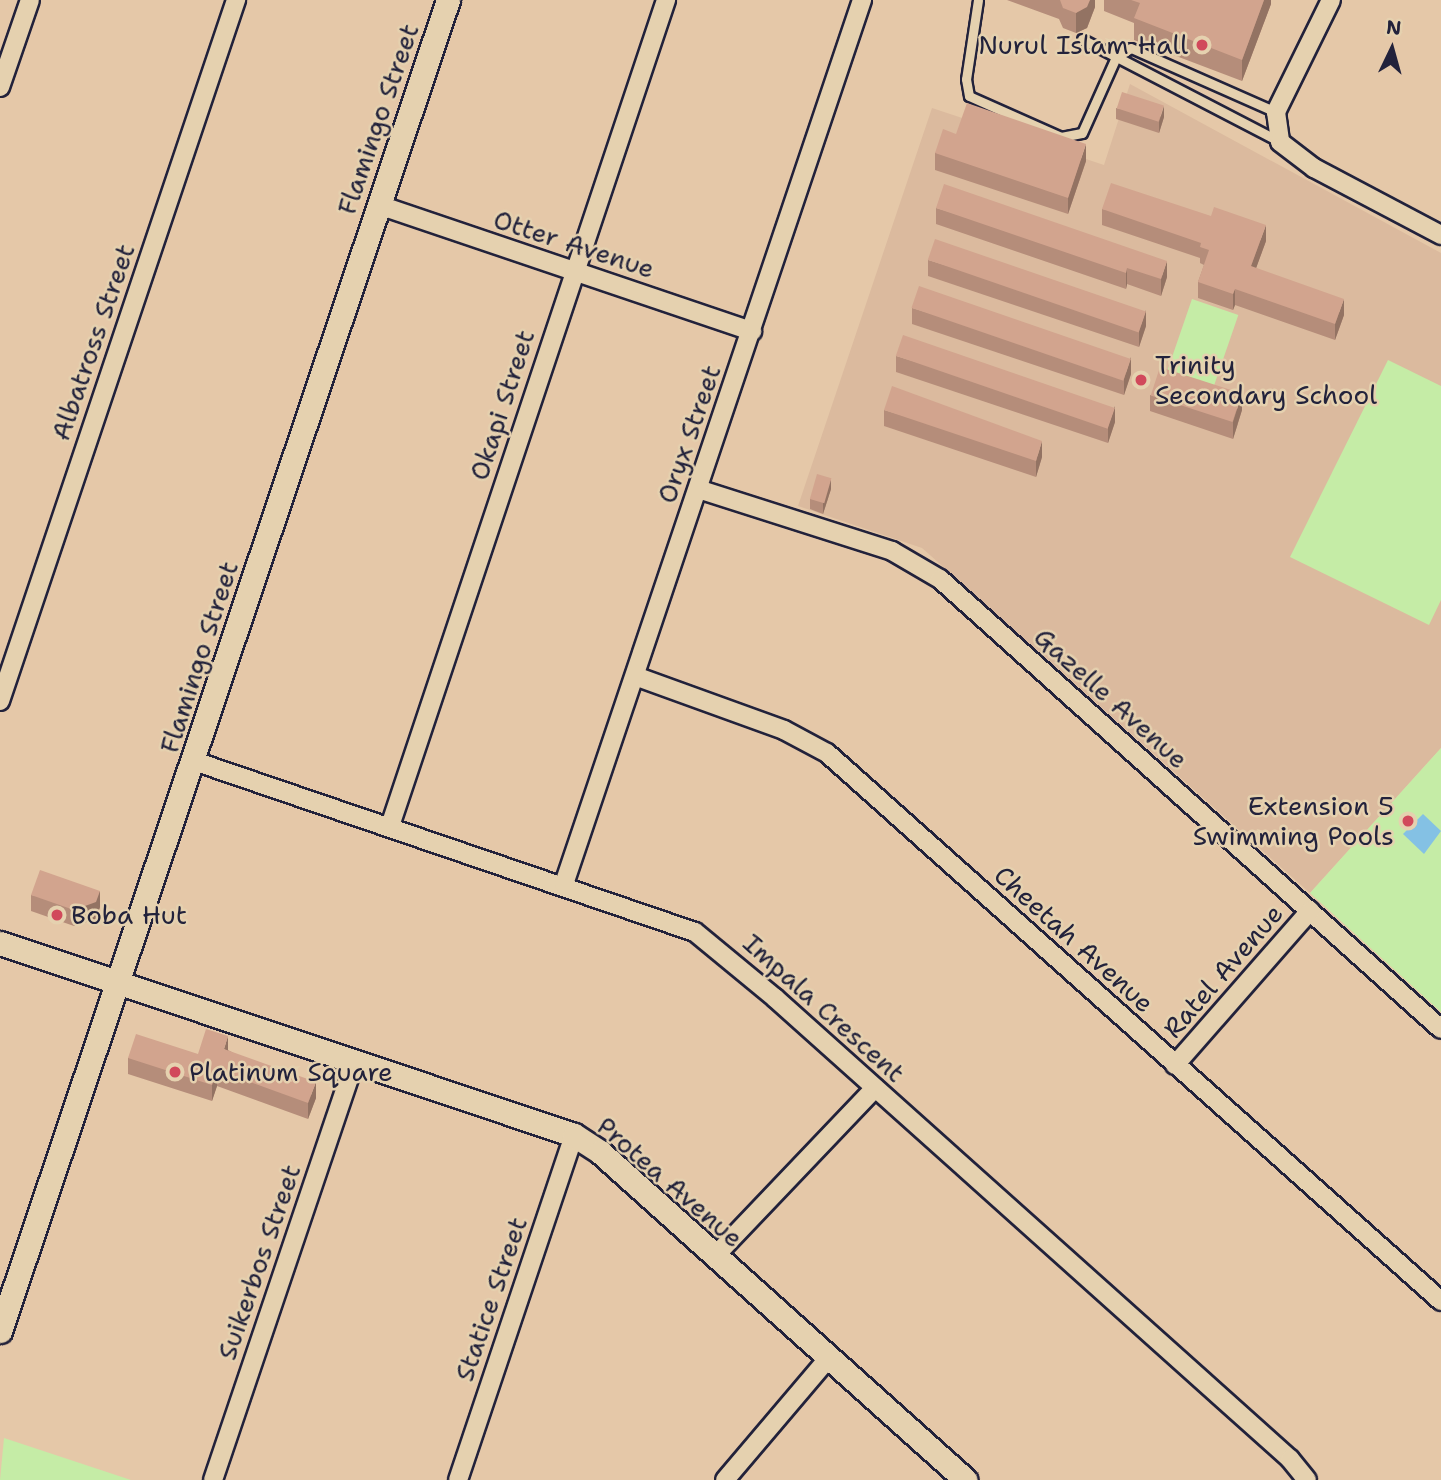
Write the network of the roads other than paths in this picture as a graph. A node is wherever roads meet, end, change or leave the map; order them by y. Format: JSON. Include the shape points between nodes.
{"nodes":[{"id":1,"x":30,"y":0,"type":"edge"},
{"id":2,"x":236,"y":0,"type":"edge"},
{"id":3,"x":448,"y":0,"type":"edge"},
{"id":4,"x":666,"y":0,"type":"edge"},
{"id":5,"x":862,"y":0,"type":"edge"},
{"id":6,"x":978,"y":0,"type":"edge"},
{"id":7,"x":1331,"y":0,"type":"edge"},
{"id":8,"x":1082,"y":39,"type":"dead end"},
{"id":9,"x":1116,"y":57,"type":"junction"},
{"id":10,"x":0,"y":87,"type":"edge"},
{"id":11,"x":1276,"y":112,"type":"junction"},
{"id":12,"x":1282,"y":144,"type":"junction"},
{"id":13,"x":379,"y":205,"type":"junction"},
{"id":14,"x":1441,"y":235,"type":"edge"},
{"id":15,"x":574,"y":272,"type":"junction"},
{"id":16,"x":752,"y":331,"type":"junction"},
{"id":17,"x":698,"y":489,"type":"junction"},
{"id":18,"x":635,"y":676,"type":"junction"},
{"id":19,"x":0,"y":701,"type":"edge"},
{"id":20,"x":194,"y":761,"type":"junction"},
{"id":21,"x":390,"y":826,"type":"junction"},
{"id":22,"x":564,"y":884,"type":"junction"},
{"id":23,"x":1310,"y":911,"type":"junction"},
{"id":24,"x":0,"y":943,"type":"edge"},
{"id":25,"x":116,"y":982,"type":"junction"},
{"id":26,"x":1441,"y":1029,"type":"edge"},
{"id":27,"x":355,"y":1060,"type":"junction"},
{"id":28,"x":1175,"y":1065,"type":"junction"},
{"id":29,"x":875,"y":1088,"type":"junction"},
{"id":30,"x":574,"y":1135,"type":"junction"},
{"id":31,"x":715,"y":1256,"type":"junction"},
{"id":32,"x":1441,"y":1301,"type":"edge"},
{"id":33,"x":0,"y":1331,"type":"edge"},
{"id":34,"x":830,"y":1356,"type":"junction"},
{"id":35,"x":213,"y":1480,"type":"edge"},
{"id":36,"x":458,"y":1480,"type":"edge"},
{"id":37,"x":725,"y":1480,"type":"edge"},
{"id":38,"x":965,"y":1480,"type":"edge"},
{"id":39,"x":1307,"y":1480,"type":"edge"}],
"edges":[{"from":1,"to":10,"type":"street"},
{"from":2,"to":19,"type":"street","name":"Albatross Street"},
{"from":3,"to":13,"type":"street","name":"Flamingo Street"},
{"from":4,"to":15,"type":"street","name":"Okapi Street"},
{"from":5,"to":16,"type":"street","name":"Oryx Street"},
{"from":6,"to":9,"type":"lane","via":[[966,79],[969,96],[1061,137],[1082,133]]},
{"from":7,"to":11,"type":"street"},
{"from":8,"to":9,"type":"lane"},
{"from":9,"to":11,"type":"lane","via":[[1131,48]]},
{"from":9,"to":12,"type":"lane"},
{"from":11,"to":12,"type":"street"},
{"from":12,"to":14,"type":"street"},
{"from":13,"to":15,"type":"street","name":"Otter Avenue"},
{"from":13,"to":20,"type":"street","name":"Flamingo Street"},
{"from":15,"to":16,"type":"street","name":"Otter Avenue"},
{"from":15,"to":21,"type":"street","name":"Okapi Street"},
{"from":16,"to":17,"type":"street","name":"Oryx Street"},
{"from":17,"to":18,"type":"street","name":"Oryx Street"},
{"from":17,"to":23,"type":"street","name":"Gazelle Avenue","via":[[917,563]]},
{"from":18,"to":22,"type":"street","name":"Oryx Street"},
{"from":18,"to":28,"type":"street","name":"Cheetah Avenue","via":[[784,730],[827,753]]},
{"from":20,"to":21,"type":"street","name":"Impala Crescent"},
{"from":20,"to":25,"type":"street","name":"Flamingo Street"},
{"from":21,"to":22,"type":"street","name":"Impala Crescent"},
{"from":22,"to":29,"type":"street","name":"Impala Crescent","via":[[695,932]]},
{"from":23,"to":26,"type":"street","name":"Gazelle Avenue"},
{"from":23,"to":28,"type":"street","name":"Ratel Avenue"},
{"from":24,"to":25,"type":"street","name":"Protea Avenue"},
{"from":25,"to":27,"type":"street","name":"Protea Avenue"},
{"from":25,"to":33,"type":"street","name":"Flamingo Street"},
{"from":27,"to":30,"type":"street","name":"Protea Avenue"},
{"from":27,"to":35,"type":"street","name":"Suikerbos Street"},
{"from":28,"to":32,"type":"street","name":"Cheetah Avenue"},
{"from":29,"to":31,"type":"street"},
{"from":29,"to":39,"type":"street","name":"Impala Crescent","via":[[1290,1459]]},
{"from":30,"to":31,"type":"street","name":"Protea Avenue","via":[[600,1152]]},
{"from":30,"to":36,"type":"street","name":"Statice Street"},
{"from":31,"to":34,"type":"street","name":"Protea Avenue"},
{"from":34,"to":37,"type":"street"},
{"from":34,"to":38,"type":"street","name":"Protea Avenue"}]}
